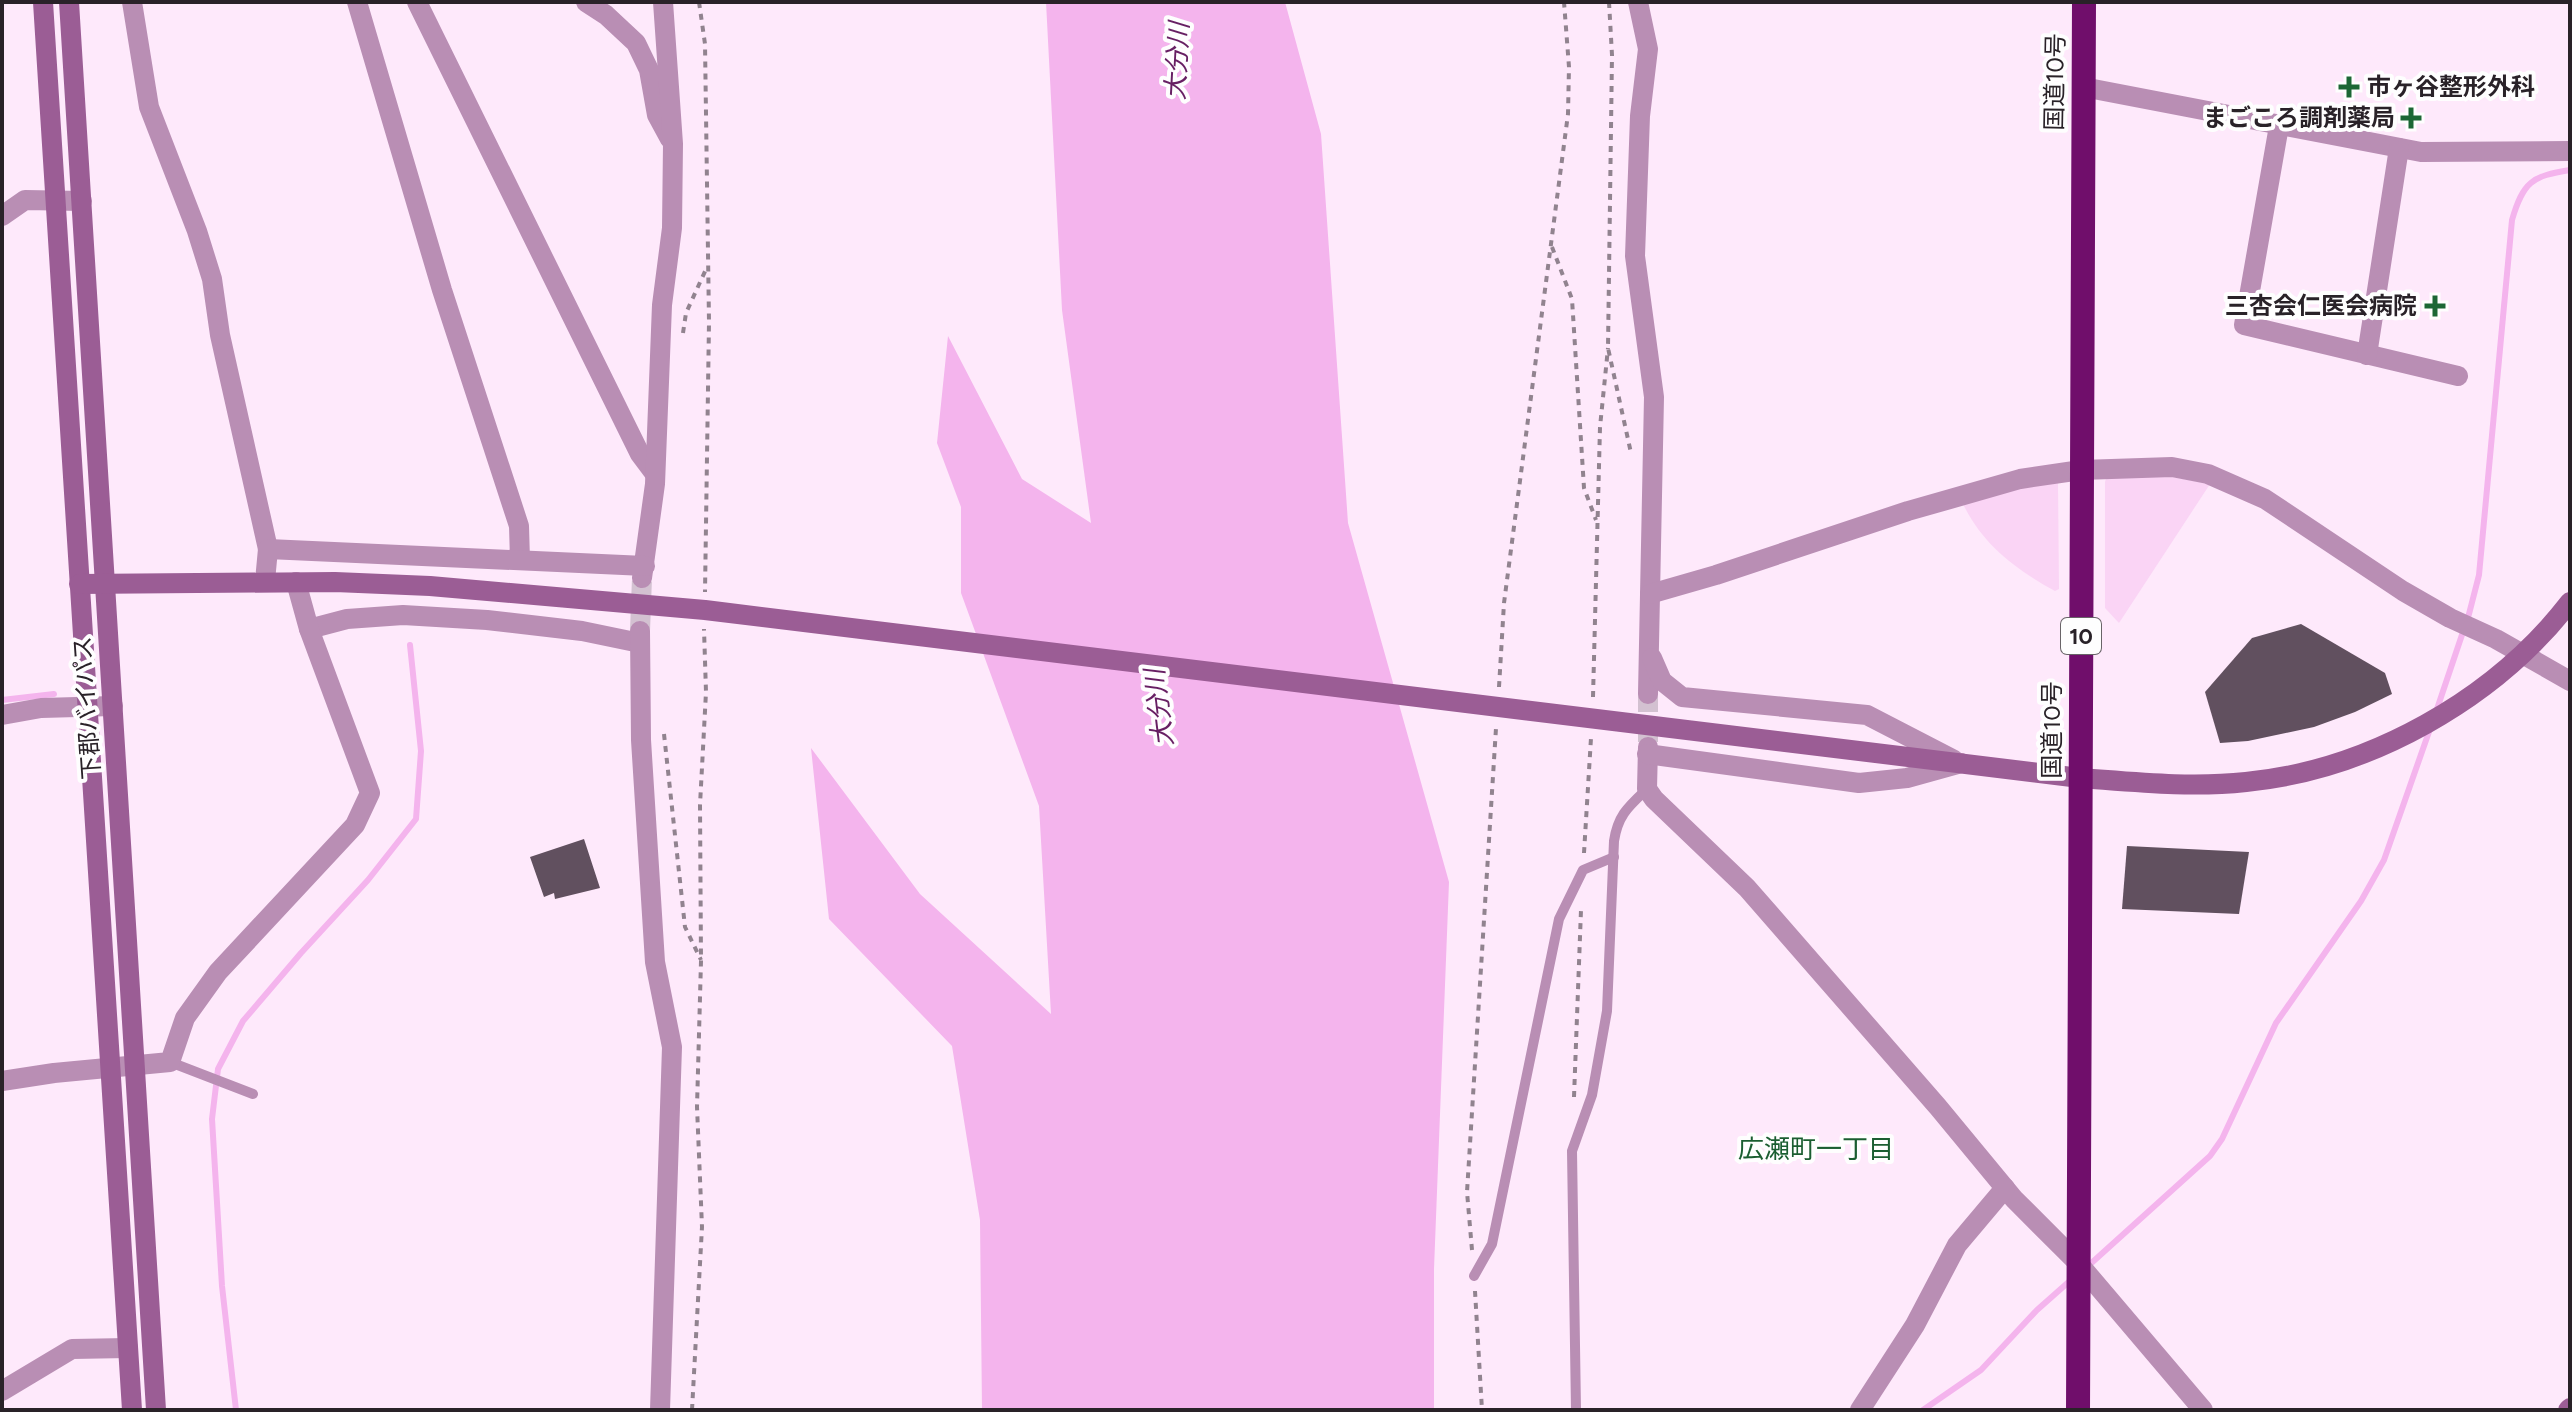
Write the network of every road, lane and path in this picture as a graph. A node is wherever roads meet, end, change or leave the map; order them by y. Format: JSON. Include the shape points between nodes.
{"nodes":[{"id":1,"x":43,"y":2,"type":"edge"},
{"id":2,"x":69,"y":2,"type":"edge"},
{"id":3,"x":132,"y":2,"type":"edge"},
{"id":4,"x":357,"y":2,"type":"edge"},
{"id":5,"x":417,"y":2,"type":"edge"},
{"id":6,"x":586,"y":2,"type":"edge"},
{"id":7,"x":663,"y":2,"type":"edge"},
{"id":8,"x":699,"y":2,"type":"edge"},
{"id":9,"x":1638,"y":2,"type":"edge"},
{"id":10,"x":2084,"y":2,"type":"edge"},
{"id":11,"x":2083,"y":87,"type":"junction"},
{"id":12,"x":2279,"y":126,"type":"junction"},
{"id":13,"x":673,"y":144,"type":"junction"},
{"id":14,"x":2399,"y":148,"type":"junction"},
{"id":15,"x":2570,"y":151,"type":"edge"},
{"id":16,"x":55,"y":199,"type":"junction"},
{"id":17,"x":82,"y":201,"type":"junction"},
{"id":18,"x":2,"y":216,"type":"edge"},
{"id":19,"x":1551,"y":245,"type":"dead end"},
{"id":20,"x":1608,"y":348,"type":"dead end"},
{"id":21,"x":2367,"y":355,"type":"junction"},
{"id":22,"x":2458,"y":376,"type":"dead end"},
{"id":23,"x":2081,"y":470,"type":"junction"},
{"id":24,"x":655,"y":474,"type":"junction"},
{"id":25,"x":1597,"y":522,"type":"junction"},
{"id":26,"x":268,"y":549,"type":"junction"},
{"id":27,"x":520,"y":560,"type":"junction"},
{"id":28,"x":265,"y":581,"type":"junction"},
{"id":29,"x":296,"y":582,"type":"junction"},
{"id":30,"x":79,"y":584,"type":"junction"},
{"id":31,"x":105,"y":584,"type":"junction"},
{"id":32,"x":1650,"y":594,"type":"junction"},
{"id":33,"x":2570,"y":602,"type":"edge"},
{"id":34,"x":714,"y":612,"type":"junction"},
{"id":35,"x":309,"y":629,"type":"junction"},
{"id":36,"x":1650,"y":646,"type":"junction"},
{"id":37,"x":2522,"y":652,"type":"junction"},
{"id":38,"x":2570,"y":681,"type":"edge"},
{"id":39,"x":1648,"y":694,"type":"tunnel mouth"},
{"id":40,"x":113,"y":706,"type":"junction"},
{"id":41,"x":87,"y":707,"type":"junction"},
{"id":42,"x":2,"y":715,"type":"edge"},
{"id":43,"x":1584,"y":715,"type":"junction"},
{"id":44,"x":663,"y":728,"type":"dead end"},
{"id":45,"x":1961,"y":763,"type":"junction"},
{"id":46,"x":2080,"y":778,"type":"junction"},
{"id":47,"x":1647,"y":789,"type":"junction"},
{"id":48,"x":1614,"y":857,"type":"junction"},
{"id":49,"x":1583,"y":870,"type":"junction"},
{"id":50,"x":701,"y":961,"type":"junction"},
{"id":51,"x":175,"y":1064,"type":"junction"},
{"id":52,"x":135,"y":1067,"type":"junction"},
{"id":53,"x":110,"y":1068,"type":"junction"},
{"id":54,"x":2,"y":1081,"type":"edge"},
{"id":55,"x":253,"y":1094,"type":"dead end"},
{"id":56,"x":1573,"y":1104,"type":"dead end"},
{"id":57,"x":2005,"y":1188,"type":"junction"},
{"id":58,"x":2081,"y":1275,"type":"junction"},
{"id":59,"x":1474,"y":1276,"type":"dead end"},
{"id":60,"x":128,"y":1348,"type":"junction"},
{"id":61,"x":2,"y":1391,"type":"edge"},
{"id":62,"x":132,"y":1410,"type":"edge"},
{"id":63,"x":156,"y":1410,"type":"edge"},
{"id":64,"x":660,"y":1410,"type":"edge"},
{"id":65,"x":692,"y":1410,"type":"edge"},
{"id":66,"x":1576,"y":1410,"type":"edge"},
{"id":67,"x":1860,"y":1410,"type":"edge"},
{"id":68,"x":2078,"y":1410,"type":"edge"},
{"id":69,"x":2203,"y":1410,"type":"edge"}],
"edges":[{"from":1,"to":16,"type":"street"},
{"from":2,"to":17,"type":"street","name":"下郡バイパス"},
{"from":3,"to":26,"type":"street","via":[[149,107],[212,279]]},
{"from":4,"to":27,"type":"street","via":[[519,526]]},
{"from":5,"to":24,"type":"street","via":[[640,454]]},
{"from":6,"to":13,"type":"street","via":[[636,43],[649,70],[657,115]]},
{"from":7,"to":13,"type":"street"},
{"from":8,"to":34,"type":"path","via":[[705,44]]},
{"from":9,"to":32,"type":"street","via":[[1648,49],[1635,256],[1654,397]]},
{"from":10,"to":11,"type":"highway","name":"国道10号","number":"10"},
{"from":11,"to":12,"type":"street"},
{"from":11,"to":23,"type":"highway","name":"国道10号","number":"10"},
{"from":12,"to":14,"type":"street"},
{"from":12,"to":21,"type":"street","via":[[2244,325]]},
{"from":13,"to":24,"type":"street"},
{"from":14,"to":15,"type":"street","via":[[2453,153]]},
{"from":14,"to":21,"type":"street"},
{"from":16,"to":17,"type":"street"},
{"from":16,"to":18,"type":"street","via":[[25,200]]},
{"from":16,"to":30,"type":"street"},
{"from":17,"to":31,"type":"street","name":"下郡バイパス"},
{"from":19,"to":25,"type":"path","via":[[1572,299],[1584,488]]},
{"from":20,"to":25,"type":"path"},
{"from":21,"to":22,"type":"street"},
{"from":23,"to":32,"type":"street","via":[[2020,479],[1908,511]]},
{"from":23,"to":37,"type":"street","via":[[2172,467],[2222,479],[2265,499],[2452,619]]},
{"from":23,"to":46,"type":"highway","name":"国道10号","number":"10"},
{"from":24,"to":27,"type":"street","via":[[644,572]]},
{"from":25,"to":43,"type":"path"},
{"from":26,"to":27,"type":"street"},
{"from":26,"to":28,"type":"street"},
{"from":28,"to":29,"type":"street"},
{"from":28,"to":31,"type":"street"},
{"from":29,"to":34,"type":"street","via":[[430,586]]},
{"from":29,"to":35,"type":"street"},
{"from":30,"to":31,"type":"street"},
{"from":30,"to":41,"type":"street"},
{"from":31,"to":40,"type":"street","name":"下郡バイパス"},
{"from":32,"to":36,"type":"street"},
{"from":33,"to":37,"type":"street"},
{"from":34,"to":43,"type":"street"},
{"from":34,"to":50,"type":"path","via":[[700,805]]},
{"from":35,"to":51,"type":"street","via":[[370,793],[355,825],[218,972],[185,1018]]},
{"from":35,"to":64,"type":"street","via":[[347,619],[403,615],[640,637],[655,962],[672,1047]]},
{"from":36,"to":39,"type":"street"},
{"from":36,"to":45,"type":"street","via":[[1662,681],[1682,697],[1867,715]]},
{"from":37,"to":38,"type":"street"},
{"from":37,"to":46,"type":"street","via":[[2445,713],[2337,762],[2261,780],[2187,785]]},
{"from":40,"to":41,"type":"street"},
{"from":40,"to":52,"type":"street","name":"下郡バイパス"},
{"from":41,"to":42,"type":"street"},
{"from":41,"to":53,"type":"street"},
{"from":43,"to":45,"type":"street"},
{"from":43,"to":49,"type":"path"},
{"from":44,"to":50,"type":"path","via":[[685,927]]},
{"from":45,"to":46,"type":"street"},
{"from":45,"to":47,"type":"street","via":[[1907,778],[1859,783],[1648,750]]},
{"from":46,"to":58,"type":"highway","name":"国道10号","number":"10"},
{"from":47,"to":48,"type":"lane","via":[[1617,822]]},
{"from":47,"to":57,"type":"street","via":[[1747,888]]},
{"from":48,"to":49,"type":"lane"},
{"from":48,"to":66,"type":"lane","via":[[1607,1011],[1592,1095],[1572,1151]]},
{"from":49,"to":56,"type":"path"},
{"from":49,"to":59,"type":"lane","via":[[1559,919],[1492,1244]]},
{"from":50,"to":65,"type":"path","via":[[697,1107],[702,1227]]},
{"from":51,"to":52,"type":"street"},
{"from":51,"to":55,"type":"lane"},
{"from":52,"to":53,"type":"street"},
{"from":52,"to":63,"type":"street","name":"下郡バイパス"},
{"from":53,"to":54,"type":"street"},
{"from":53,"to":60,"type":"street"},
{"from":57,"to":58,"type":"street"},
{"from":57,"to":67,"type":"street","via":[[1957,1245],[1915,1325]]},
{"from":58,"to":68,"type":"highway","name":"国道10号","number":"10"},
{"from":58,"to":69,"type":"street"},
{"from":60,"to":61,"type":"street","via":[[72,1349]]},
{"from":60,"to":62,"type":"street"}]}
